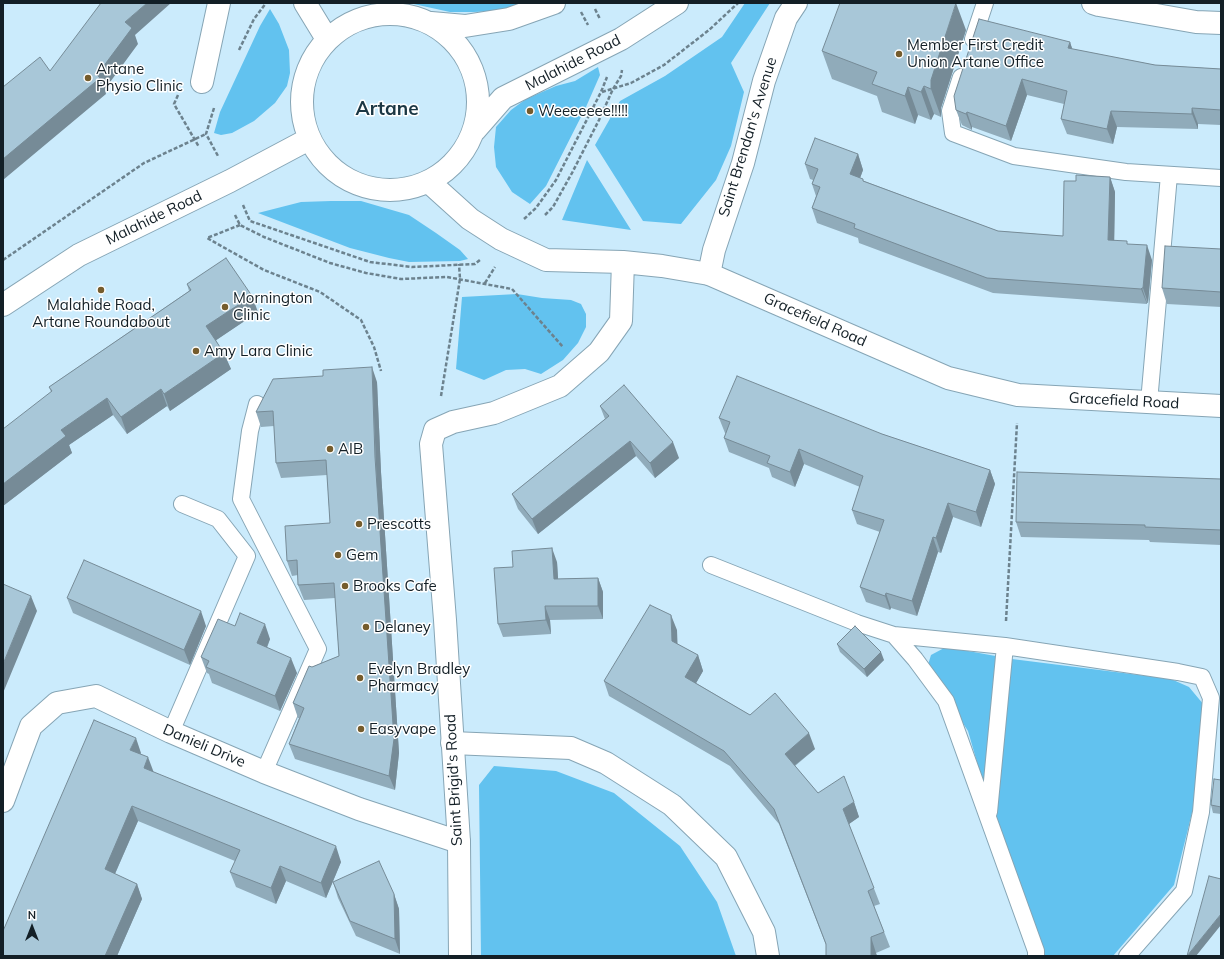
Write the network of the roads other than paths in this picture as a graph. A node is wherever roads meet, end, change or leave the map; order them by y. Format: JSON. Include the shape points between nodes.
{"nodes":[{"id":1,"x":220,"y":3,"type":"edge"},
{"id":2,"x":305,"y":3,"type":"edge"},
{"id":3,"x":554,"y":3,"type":"edge"},
{"id":4,"x":677,"y":3,"type":"edge"},
{"id":5,"x":796,"y":3,"type":"edge"},
{"id":6,"x":985,"y":3,"type":"edge"},
{"id":7,"x":1093,"y":3,"type":"edge"},
{"id":8,"x":429,"y":23,"type":"junction"},
{"id":9,"x":1221,"y":23,"type":"edge"},
{"id":10,"x":328,"y":40,"type":"junction"},
{"id":11,"x":202,"y":82,"type":"dead end"},
{"id":12,"x":475,"y":130,"type":"junction"},
{"id":13,"x":309,"y":139,"type":"junction"},
{"id":14,"x":1169,"y":175,"type":"junction"},
{"id":15,"x":1221,"y":178,"type":"edge"},
{"id":16,"x":429,"y":182,"type":"junction"},
{"id":17,"x":623,"y":262,"type":"junction"},
{"id":18,"x":709,"y":274,"type":"junction"},
{"id":19,"x":3,"y":305,"type":"edge"},
{"id":20,"x":1149,"y":402,"type":"junction"},
{"id":21,"x":257,"y":404,"type":"dead end"},
{"id":22,"x":1221,"y":406,"type":"edge"},
{"id":23,"x":182,"y":504,"type":"dead end"},
{"id":24,"x":711,"y":565,"type":"dead end"},
{"id":25,"x":894,"y":635,"type":"junction"},
{"id":26,"x":1005,"y":646,"type":"junction"},
{"id":27,"x":171,"y":732,"type":"junction"},
{"id":28,"x":452,"y":743,"type":"junction"},
{"id":29,"x":264,"y":772,"type":"junction"},
{"id":30,"x":3,"y":801,"type":"edge"},
{"id":31,"x":989,"y":818,"type":"junction"},
{"id":32,"x":459,"y":842,"type":"junction"},
{"id":33,"x":460,"y":956,"type":"edge"},
{"id":34,"x":768,"y":956,"type":"edge"},
{"id":35,"x":1036,"y":956,"type":"edge"},
{"id":36,"x":1127,"y":956,"type":"edge"}],
"edges":[{"from":1,"to":11,"type":"street"},
{"from":2,"to":10,"type":"street"},
{"from":3,"to":8,"type":"street","via":[[509,19],[465,26]]},
{"from":4,"to":12,"type":"street","name":"Malahide Road","via":[[621,39],[503,98]]},
{"from":5,"to":18,"type":"street","name":"Saint Brendan's Avenue","via":[[786,18],[764,80]]},
{"from":6,"to":14,"type":"lane","via":[[950,111],[953,133],[1014,156],[1126,172]]},
{"from":7,"to":9,"type":"street","via":[[1196,22]]},
{"from":8,"to":10,"type":"street","via":[[412,16],[394,13],[373,16],[353,22]]},
{"from":8,"to":12,"type":"street","via":[[456,42],[471,64],[479,96]]},
{"from":10,"to":13,"type":"street","via":[[316,53],[302,90],[302,110]]},
{"from":12,"to":16,"type":"street","via":[[467,147],[453,165]]},
{"from":13,"to":16,"type":"street","via":[[329,167],[346,180],[365,188],[381,191],[405,190]]},
{"from":13,"to":19,"type":"street","name":"Malahide Road","via":[[79,255]]},
{"from":14,"to":15,"type":"lane"},
{"from":14,"to":20,"type":"lane"},
{"from":16,"to":17,"type":"street","name":"Gracefield Road","via":[[470,218],[501,239],[546,260]]},
{"from":17,"to":18,"type":"street","name":"Gracefield Road"},
{"from":17,"to":28,"type":"street","name":"Saint Brigid's Road","via":[[620,321],[599,352],[560,386],[494,413],[453,422],[436,430],[431,444]]},
{"from":18,"to":20,"type":"street","name":"Gracefield Road","via":[[948,378],[1018,395]]},
{"from":20,"to":22,"type":"street","name":"Gracefield Road"},
{"from":21,"to":29,"type":"lane","via":[[250,431],[241,499],[318,649]]},
{"from":23,"to":27,"type":"lane","via":[[218,519],[247,556]]},
{"from":24,"to":25,"type":"lane","via":[[857,624]]},
{"from":25,"to":26,"type":"lane"},
{"from":25,"to":31,"type":"lane","via":[[946,701]]},
{"from":26,"to":31,"type":"lane"},
{"from":26,"to":36,"type":"lane","via":[[1202,677],[1211,698],[1201,812],[1184,892]]},
{"from":27,"to":29,"type":"street","name":"Danieli Drive"},
{"from":27,"to":30,"type":"street","name":"Danieli Drive","via":[[96,696],[57,703],[31,726]]},
{"from":28,"to":32,"type":"street","name":"Saint Brigid's Road"},
{"from":28,"to":34,"type":"street","via":[[571,748],[606,762],[672,805],[726,857],[764,932]]},
{"from":29,"to":32,"type":"street","name":"Danieli Drive","via":[[359,809]]},
{"from":31,"to":35,"type":"lane"},
{"from":32,"to":33,"type":"street","name":"Saint Brigid's Road"}]}
